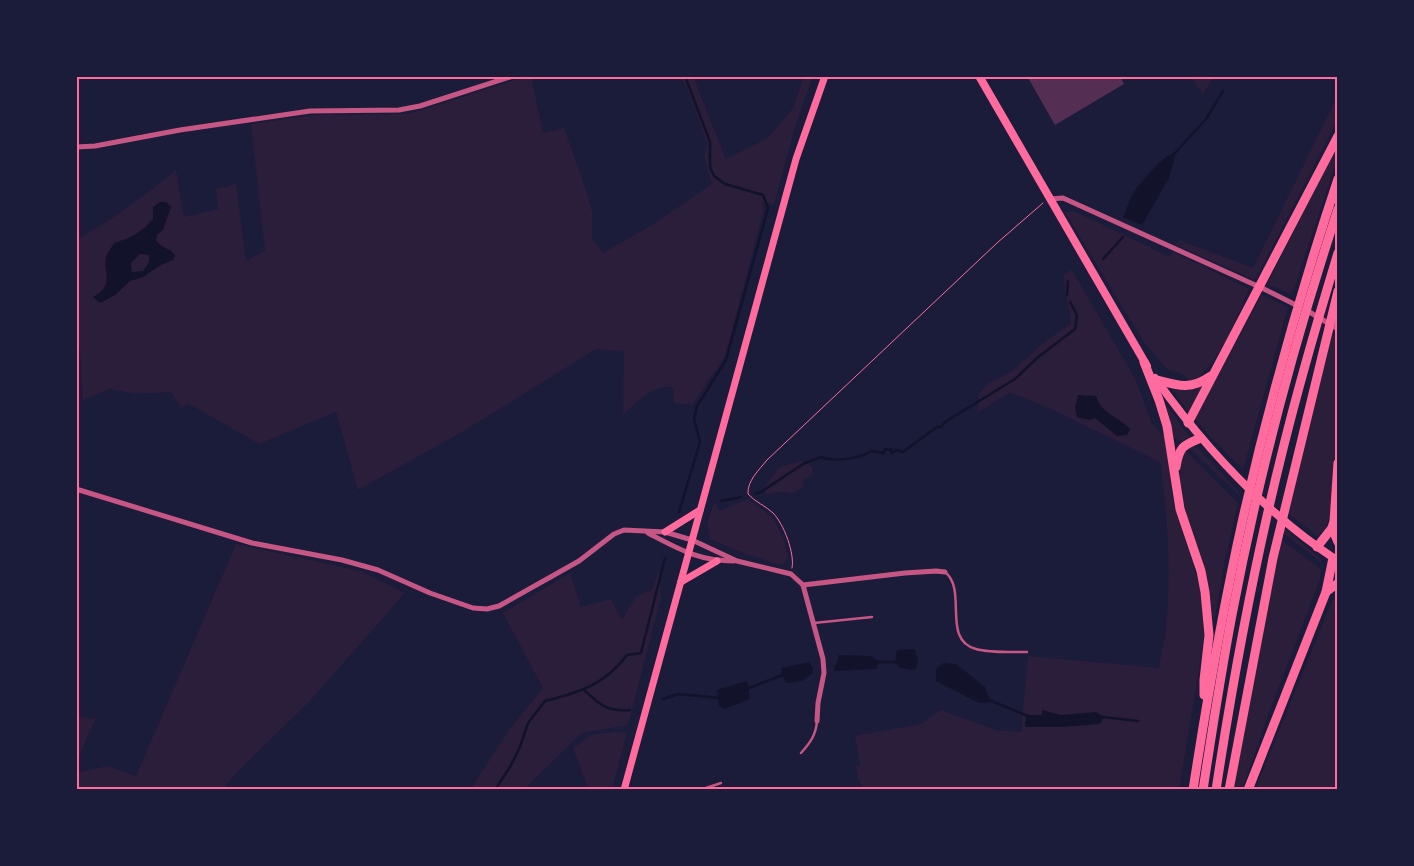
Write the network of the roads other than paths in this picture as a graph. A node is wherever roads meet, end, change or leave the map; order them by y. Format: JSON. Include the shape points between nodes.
{"nodes":[{"id":1,"x":512,"y":76,"type":"edge"},
{"id":2,"x":825,"y":76,"type":"edge"},
{"id":3,"x":979,"y":76,"type":"edge"},
{"id":4,"x":1338,"y":136,"type":"edge"},
{"id":5,"x":76,"y":147,"type":"edge"},
{"id":6,"x":1338,"y":178,"type":"edge"},
{"id":7,"x":1050,"y":199,"type":"junction"},
{"id":8,"x":1338,"y":210,"type":"edge"},
{"id":9,"x":1338,"y":253,"type":"edge"},
{"id":10,"x":1338,"y":291,"type":"edge"},
{"id":11,"x":1338,"y":329,"type":"edge"},
{"id":12,"x":1144,"y":362,"type":"junction"},
{"id":13,"x":1214,"y":374,"type":"junction"},
{"id":14,"x":1157,"y":380,"type":"junction"},
{"id":15,"x":1188,"y":423,"type":"junction"},
{"id":16,"x":1201,"y":438,"type":"junction"},
{"id":17,"x":1338,"y":463,"type":"edge"},
{"id":18,"x":1175,"y":478,"type":"junction"},
{"id":19,"x":76,"y":489,"type":"edge"},
{"id":20,"x":700,"y":510,"type":"junction"},
{"id":21,"x":1332,"y":528,"type":"junction"},
{"id":22,"x":647,"y":532,"type":"junction"},
{"id":23,"x":665,"y":532,"type":"junction"},
{"id":24,"x":692,"y":540,"type":"junction"},
{"id":25,"x":1338,"y":542,"type":"edge"},
{"id":26,"x":1317,"y":547,"type":"junction"},
{"id":27,"x":689,"y":553,"type":"junction"},
{"id":28,"x":1335,"y":559,"type":"edge"},
{"id":29,"x":717,"y":561,"type":"junction"},
{"id":30,"x":737,"y":561,"type":"junction"},
{"id":31,"x":945,"y":572,"type":"joint"},
{"id":32,"x":681,"y":582,"type":"junction"},
{"id":33,"x":1338,"y":583,"type":"edge"},
{"id":34,"x":803,"y":585,"type":"junction"},
{"id":35,"x":1326,"y":592,"type":"junction"},
{"id":36,"x":872,"y":617,"type":"dead end"},
{"id":37,"x":814,"y":623,"type":"junction"},
{"id":38,"x":1027,"y":652,"type":"dead end"},
{"id":39,"x":1205,"y":710,"type":"junction"},
{"id":40,"x":817,"y":721,"type":"joint"},
{"id":41,"x":801,"y":753,"type":"dead end"},
{"id":42,"x":721,"y":783,"type":"dead end"},
{"id":43,"x":624,"y":790,"type":"edge"},
{"id":44,"x":700,"y":790,"type":"edge"},
{"id":45,"x":1193,"y":790,"type":"edge"},
{"id":46,"x":1203,"y":790,"type":"edge"},
{"id":47,"x":1216,"y":790,"type":"edge"},
{"id":48,"x":1228,"y":790,"type":"edge"},
{"id":49,"x":1248,"y":790,"type":"edge"}],
"edges":[{"from":1,"to":5,"type":"street","via":[[399,110],[310,111]]},
{"from":2,"to":20,"type":"main road","via":[[796,159]]},
{"from":3,"to":7,"type":"main road"},
{"from":4,"to":13,"type":"highway"},
{"from":6,"to":39,"type":"highway","via":[[1297,310],[1253,475]]},
{"from":7,"to":11,"type":"street","via":[[1062,198],[1264,289]]},
{"from":7,"to":12,"type":"main road"},
{"from":8,"to":46,"type":"highway","via":[[1267,455],[1221,674]]},
{"from":9,"to":47,"type":"highway","via":[[1280,461],[1259,550],[1230,694]]},
{"from":10,"to":48,"type":"highway","via":[[1273,558]]},
{"from":12,"to":14,"type":"main road"},
{"from":12,"to":18,"type":"highway","via":[[1170,438]]},
{"from":13,"to":14,"type":"highway","via":[[1191,386]]},
{"from":13,"to":15,"type":"highway"},
{"from":14,"to":15,"type":"main road"},
{"from":15,"to":16,"type":"main road"},
{"from":16,"to":18,"type":"highway","via":[[1181,449]]},
{"from":16,"to":26,"type":"main road","via":[[1263,503]]},
{"from":17,"to":21,"type":"highway"},
{"from":18,"to":39,"type":"highway","via":[[1182,519],[1201,571],[1207,602],[1209,635],[1204,680]]},
{"from":19,"to":22,"type":"street","via":[[252,543],[378,570],[430,593],[480,609],[507,602],[579,561],[619,532]]},
{"from":20,"to":23,"type":"main road"},
{"from":20,"to":24,"type":"main road"},
{"from":21,"to":25,"type":"highway"},
{"from":21,"to":26,"type":"highway"},
{"from":22,"to":23,"type":"street"},
{"from":22,"to":27,"type":"street"},
{"from":23,"to":24,"type":"street"},
{"from":24,"to":27,"type":"main road"},
{"from":24,"to":30,"type":"street"},
{"from":26,"to":28,"type":"main road"},
{"from":27,"to":29,"type":"street"},
{"from":27,"to":32,"type":"main road"},
{"from":28,"to":35,"type":"highway"},
{"from":29,"to":30,"type":"street"},
{"from":29,"to":32,"type":"main road"},
{"from":30,"to":34,"type":"street","via":[[791,574]]},
{"from":31,"to":34,"type":"street","via":[[905,573]]},
{"from":31,"to":38,"type":"lane","via":[[953,582],[960,638],[975,649]]},
{"from":32,"to":43,"type":"main road"},
{"from":33,"to":35,"type":"highway"},
{"from":34,"to":37,"type":"street"},
{"from":35,"to":49,"type":"highway"},
{"from":36,"to":37,"type":"lane"},
{"from":37,"to":40,"type":"street","via":[[824,673]]},
{"from":39,"to":45,"type":"highway"},
{"from":40,"to":41,"type":"lane","via":[[816,732]]},
{"from":42,"to":44,"type":"lane"}]}
